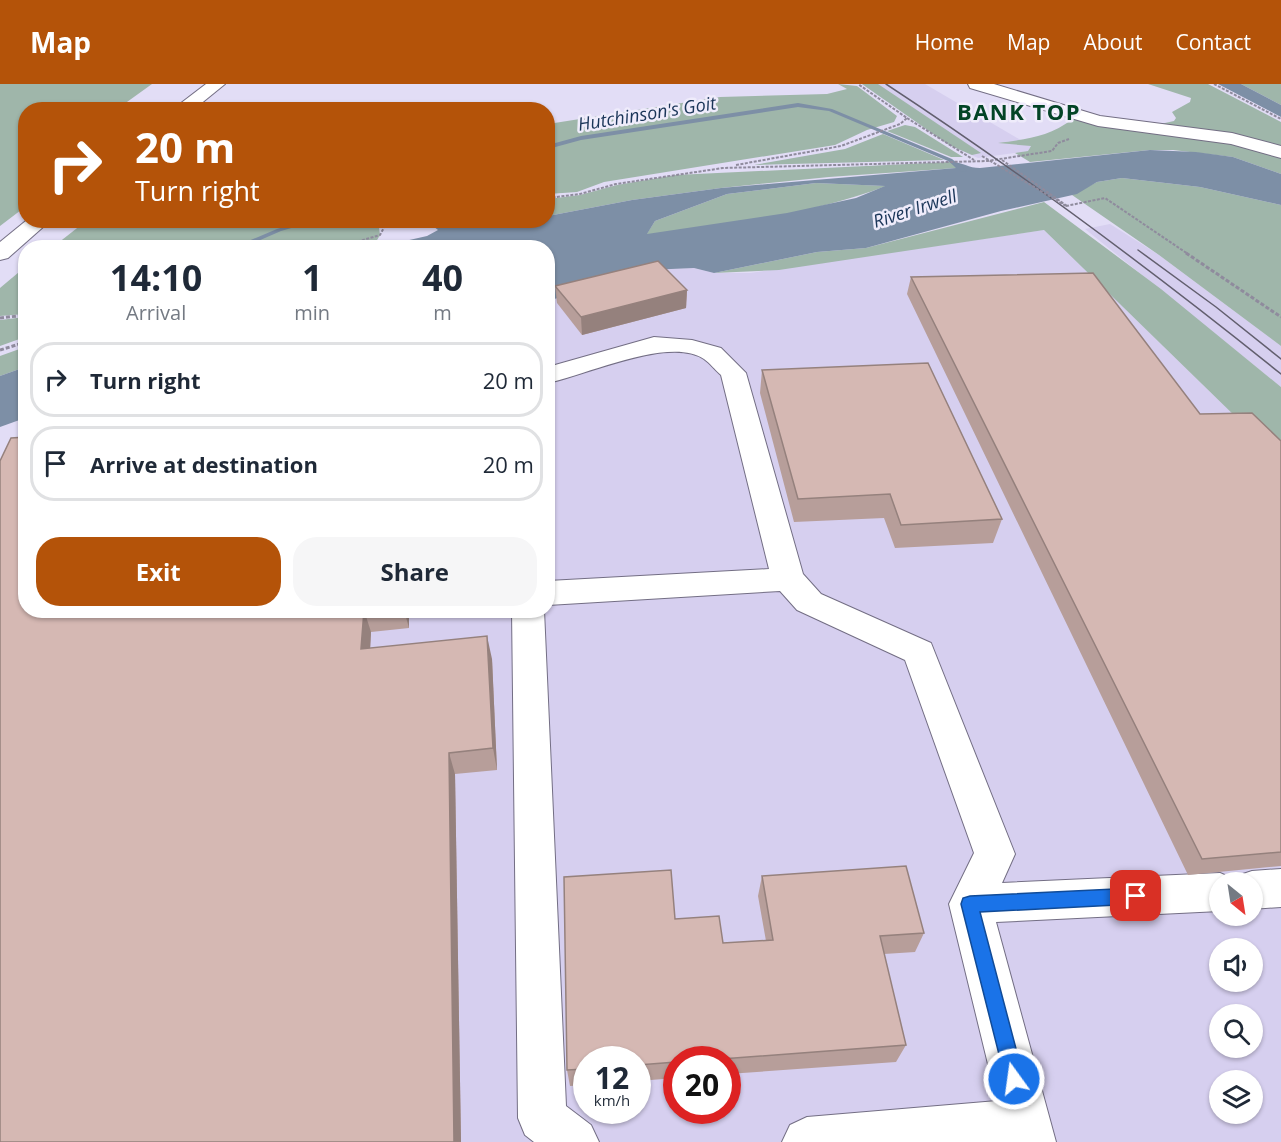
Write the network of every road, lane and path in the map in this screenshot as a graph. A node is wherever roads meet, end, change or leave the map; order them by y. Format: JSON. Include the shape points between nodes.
{"nodes":[{"id":1,"x":218,"y":84,"type":"edge"},
{"id":2,"x":858,"y":84,"type":"edge"},
{"id":3,"x":976,"y":84,"type":"edge"},
{"id":4,"x":1214,"y":84,"type":"edge"},
{"id":5,"x":192,"y":102,"type":"edge"},
{"id":6,"x":907,"y":118,"type":"junction"},
{"id":7,"x":1281,"y":119,"type":"edge"},
{"id":8,"x":1069,"y":139,"type":"dead end"},
{"id":9,"x":1281,"y":152,"type":"edge"},
{"id":10,"x":982,"y":156,"type":"dead end"},
{"id":11,"x":974,"y":160,"type":"junction"},
{"id":12,"x":1002,"y":160,"type":"junction"},
{"id":13,"x":723,"y":168,"type":"junction"},
{"id":14,"x":555,"y":197,"type":"edge"},
{"id":15,"x":1067,"y":206,"type":"junction"},
{"id":16,"x":31,"y":228,"type":"edge"},
{"id":17,"x":384,"y":228,"type":"edge"},
{"id":18,"x":363,"y":240,"type":"edge"},
{"id":19,"x":0,"y":254,"type":"edge"},
{"id":20,"x":18,"y":316,"type":"edge"},
{"id":21,"x":1281,"y":317,"type":"edge"},
{"id":22,"x":0,"y":318,"type":"edge"},
{"id":23,"x":18,"y":344,"type":"edge"},
{"id":24,"x":0,"y":350,"type":"edge"},
{"id":25,"x":555,"y":373,"type":"edge"},
{"id":26,"x":788,"y":579,"type":"junction"},
{"id":27,"x":555,"y":593,"type":"edge"},
{"id":28,"x":528,"y":618,"type":"edge"},
{"id":29,"x":1281,"y":888,"type":"edge"},
{"id":30,"x":1263,"y":889,"type":"edge"},
{"id":31,"x":1209,"y":893,"type":"edge"},
{"id":32,"x":970,"y":904,"type":"junction"},
{"id":33,"x":1028,"y":1132,"type":"edge"},
{"id":34,"x":565,"y":1139,"type":"edge"},
{"id":35,"x":807,"y":1142,"type":"edge"}],
"edges":[{"from":1,"to":5,"type":"street"},
{"from":2,"to":6,"type":"path"},
{"from":3,"to":9,"type":"street","via":[[1098,121],[1232,139]]},
{"from":4,"to":7,"type":"path"},
{"from":6,"to":11,"type":"path"},
{"from":6,"to":13,"type":"path","via":[[841,146]]},
{"from":8,"to":12,"type":"path","via":[[1058,143],[1052,152]]},
{"from":10,"to":15,"type":"path","bridge":true},
{"from":11,"to":12,"type":"path"},
{"from":11,"to":13,"type":"path"},
{"from":12,"to":15,"type":"path","bridge":true},
{"from":13,"to":14,"type":"path"},
{"from":15,"to":21,"type":"path","via":[[1105,198]]},
{"from":16,"to":19,"type":"street"},
{"from":17,"to":18,"type":"path","via":[[380,235]]},
{"from":20,"to":22,"type":"path"},
{"from":23,"to":24,"type":"path"},
{"from":25,"to":26,"type":"street","via":[[654,344],[692,346],[712,353],[733,374]]},
{"from":26,"to":27,"type":"street"},
{"from":26,"to":32,"type":"street","via":[[809,602],[919,652],[995,854]]},
{"from":28,"to":34,"type":"street","via":[[542,1118]]},
{"from":29,"to":30,"type":"street"},
{"from":31,"to":32,"type":"street"},
{"from":32,"to":33,"type":"street"},
{"from":33,"to":35,"type":"street"}]}
